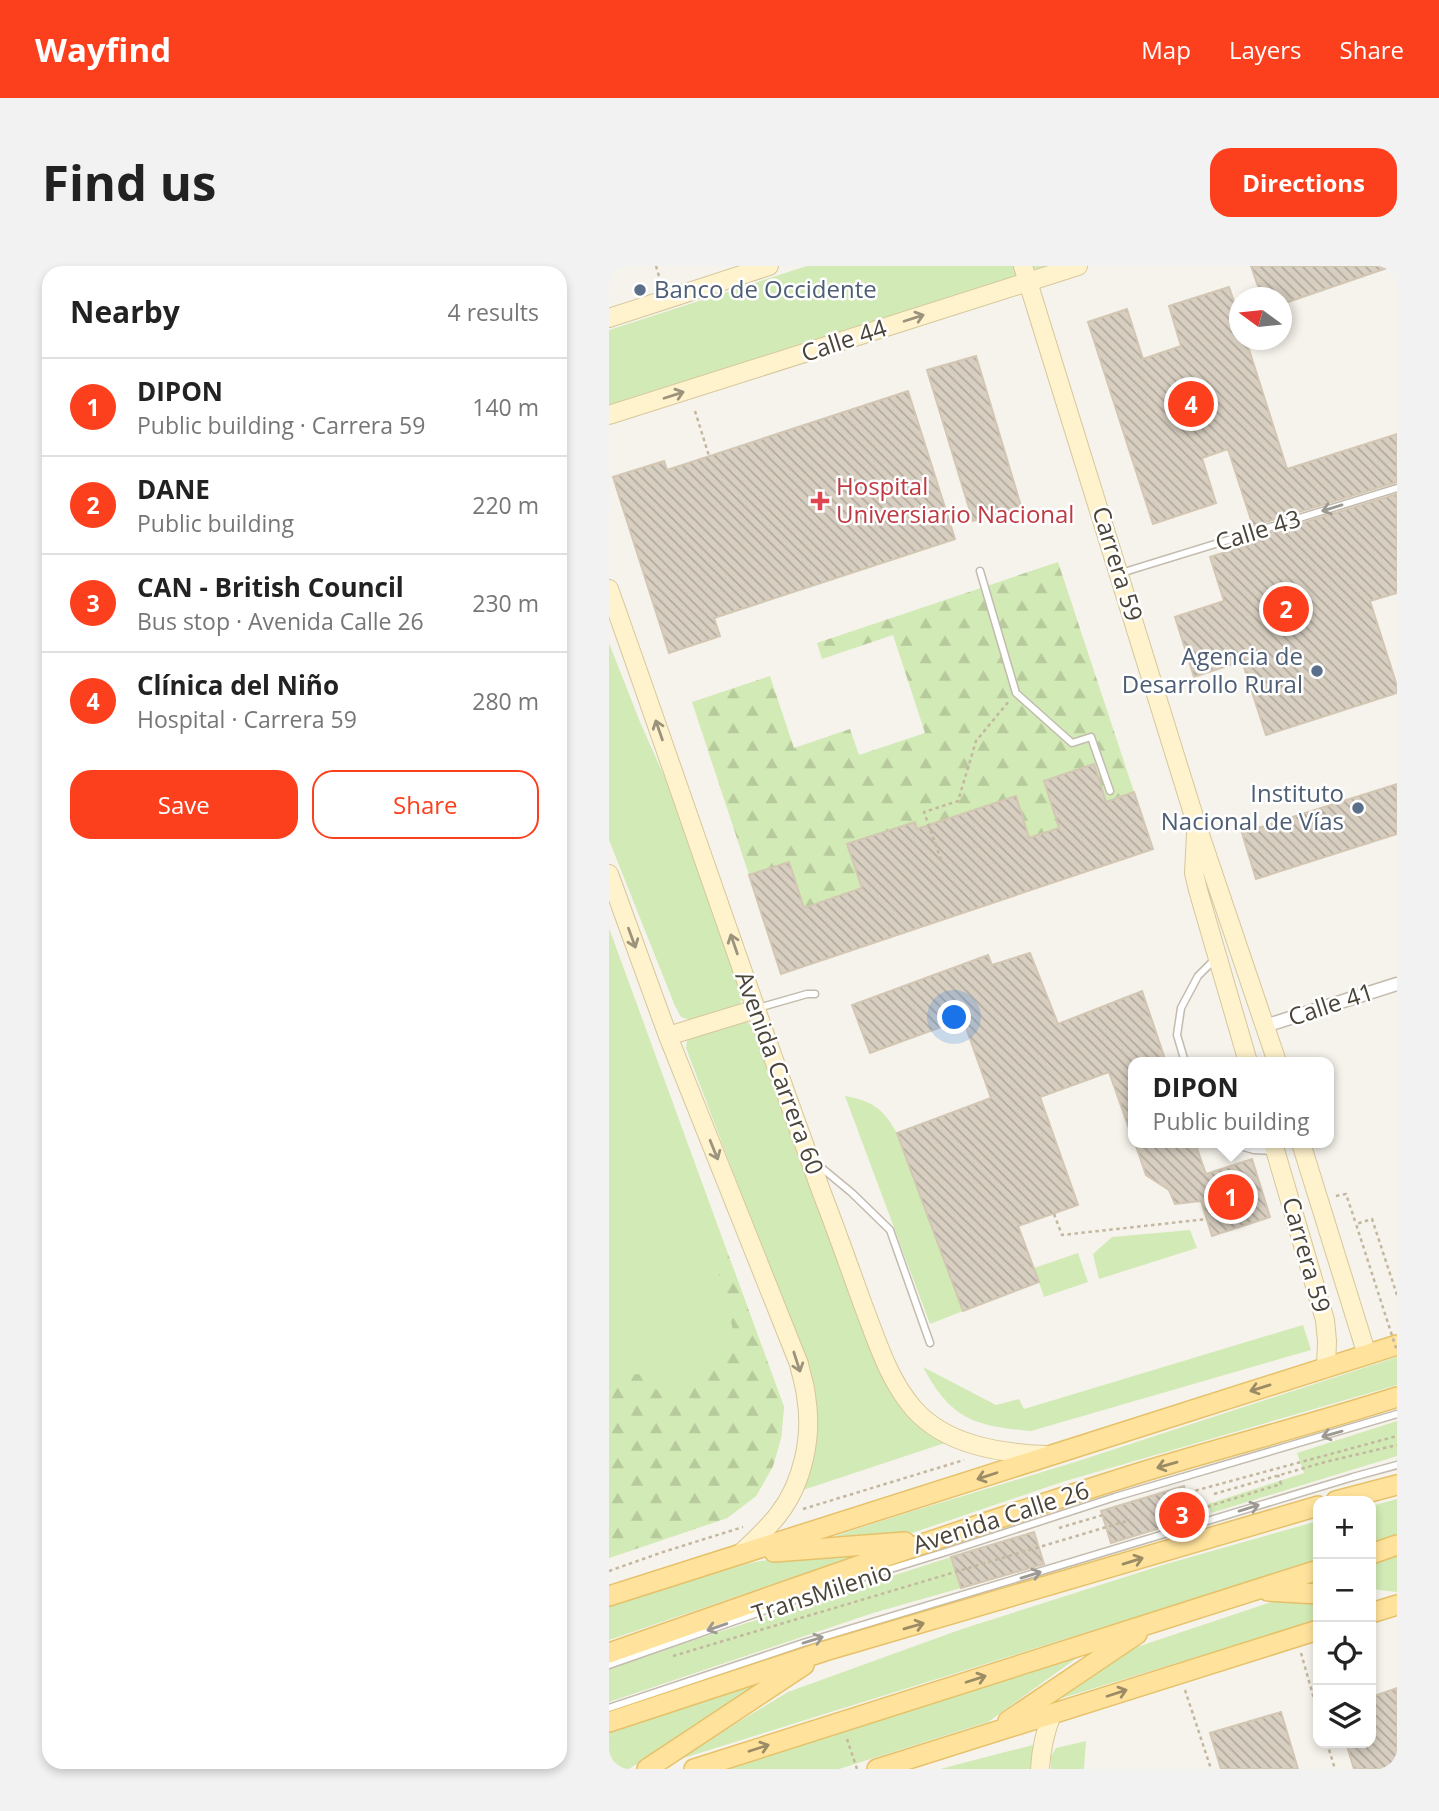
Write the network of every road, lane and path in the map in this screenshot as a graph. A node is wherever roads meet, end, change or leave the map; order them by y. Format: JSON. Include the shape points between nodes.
{"nodes":[{"id":1,"x":656,"y":266,"type":"edge"},
{"id":2,"x":769,"y":266,"type":"edge"},
{"id":3,"x":1078,"y":266,"type":"edge"},
{"id":4,"x":1026,"y":274,"type":"edge"},
{"id":5,"x":663,"y":286,"type":"dead end"},
{"id":6,"x":609,"y":318,"type":"edge"},
{"id":7,"x":695,"y":411,"type":"dead end"},
{"id":8,"x":609,"y":415,"type":"edge"},
{"id":9,"x":709,"y":456,"type":"dead end"},
{"id":10,"x":1397,"y":488,"type":"edge"},
{"id":11,"x":980,"y":571,"type":"dead end"},
{"id":12,"x":1119,"y":574,"type":"junction"},
{"id":13,"x":609,"y":589,"type":"edge"},
{"id":14,"x":1016,"y":693,"type":"junction"},
{"id":15,"x":1110,"y":791,"type":"dead end"},
{"id":16,"x":1196,"y":823,"type":"junction"},
{"id":17,"x":940,"y":860,"type":"dead end"},
{"id":18,"x":609,"y":874,"type":"edge"},
{"id":19,"x":1217,"y":957,"type":"junction"},
{"id":20,"x":1397,"y":984,"type":"edge"},
{"id":21,"x":815,"y":994,"type":"dead end"},
{"id":22,"x":756,"y":1009,"type":"junction"},
{"id":23,"x":1265,"y":1026,"type":"junction"},
{"id":24,"x":668,"y":1036,"type":"junction"},
{"id":25,"x":1184,"y":1057,"type":"edge"},
{"id":26,"x":1247,"y":1057,"type":"edge"},
{"id":27,"x":1275,"y":1057,"type":"edge"},
{"id":28,"x":1247,"y":1148,"type":"edge"},
{"id":29,"x":1267,"y":1148,"type":"edge"},
{"id":30,"x":1274,"y":1148,"type":"edge"},
{"id":31,"x":1303,"y":1148,"type":"edge"},
{"id":32,"x":809,"y":1158,"type":"junction"},
{"id":33,"x":1346,"y":1194,"type":"dead end"},
{"id":34,"x":1054,"y":1214,"type":"dead end"},
{"id":35,"x":1207,"y":1219,"type":"dead end"},
{"id":36,"x":1356,"y":1224,"type":"junction"},
{"id":37,"x":1397,"y":1295,"type":"edge"},
{"id":38,"x":930,"y":1343,"type":"dead end"},
{"id":39,"x":1397,"y":1345,"type":"edge"},
{"id":40,"x":1397,"y":1351,"type":"edge"},
{"id":41,"x":1367,"y":1355,"type":"junction"},
{"id":42,"x":1326,"y":1368,"type":"junction"},
{"id":43,"x":1397,"y":1397,"type":"edge"},
{"id":44,"x":1397,"y":1414,"type":"edge"},
{"id":45,"x":1397,"y":1436,"type":"edge"},
{"id":46,"x":1397,"y":1445,"type":"edge"},
{"id":47,"x":998,"y":1450,"type":"junction"},
{"id":48,"x":1052,"y":1455,"type":"junction"},
{"id":49,"x":1397,"y":1465,"type":"edge"},
{"id":50,"x":1278,"y":1475,"type":"junction"},
{"id":51,"x":1397,"y":1485,"type":"edge"},
{"id":52,"x":1214,"y":1494,"type":"dead end"},
{"id":53,"x":1355,"y":1496,"type":"edge"},
{"id":54,"x":1198,"y":1503,"type":"junction"},
{"id":55,"x":1313,"y":1507,"type":"edge"},
{"id":56,"x":1178,"y":1509,"type":"dead end"},
{"id":57,"x":1103,"y":1515,"type":"dead end"},
{"id":58,"x":777,"y":1517,"type":"junction"},
{"id":59,"x":1130,"y":1520,"type":"dead end"},
{"id":60,"x":746,"y":1526,"type":"dead end"},
{"id":61,"x":1058,"y":1529,"type":"dead end"},
{"id":62,"x":930,"y":1540,"type":"junction"},
{"id":63,"x":1397,"y":1545,"type":"edge"},
{"id":64,"x":1376,"y":1551,"type":"edge"},
{"id":65,"x":740,"y":1554,"type":"junction"},
{"id":66,"x":609,"y":1571,"type":"edge"},
{"id":67,"x":1313,"y":1572,"type":"edge"},
{"id":68,"x":1257,"y":1590,"type":"junction"},
{"id":69,"x":1313,"y":1594,"type":"edge"},
{"id":70,"x":609,"y":1596,"type":"edge"},
{"id":71,"x":1376,"y":1599,"type":"edge"},
{"id":72,"x":1397,"y":1602,"type":"edge"},
{"id":73,"x":1376,"y":1611,"type":"edge"},
{"id":74,"x":1155,"y":1621,"type":"junction"},
{"id":75,"x":1313,"y":1632,"type":"edge"},
{"id":76,"x":1296,"y":1637,"type":"junction"},
{"id":77,"x":825,"y":1651,"type":"junction"},
{"id":78,"x":609,"y":1653,"type":"edge"},
{"id":79,"x":667,"y":1658,"type":"dead end"},
{"id":80,"x":609,"y":1665,"type":"edge"},
{"id":81,"x":1180,"y":1673,"type":"junction"},
{"id":82,"x":1313,"y":1696,"type":"edge"},
{"id":83,"x":609,"y":1708,"type":"edge"},
{"id":84,"x":1052,"y":1714,"type":"junction"},
{"id":85,"x":842,"y":1721,"type":"junction"},
{"id":86,"x":609,"y":1722,"type":"edge"},
{"id":87,"x":990,"y":1733,"type":"junction"},
{"id":88,"x":1329,"y":1748,"type":"edge"},
{"id":89,"x":647,"y":1769,"type":"edge"},
{"id":90,"x":694,"y":1769,"type":"edge"},
{"id":91,"x":857,"y":1769,"type":"edge"},
{"id":92,"x":877,"y":1769,"type":"edge"},
{"id":93,"x":1040,"y":1769,"type":"edge"},
{"id":94,"x":1211,"y":1769,"type":"edge"},
{"id":95,"x":1335,"y":1769,"type":"edge"}],
"edges":[{"from":1,"to":5,"type":"path"},
{"from":2,"to":6,"type":"street"},
{"from":3,"to":4,"type":"street","name":"Calle 44"},
{"from":8,"to":4,"type":"street","name":"Calle 44","one_way":true},
{"from":4,"to":12,"type":"street","name":"Carrera 59"},
{"from":7,"to":9,"type":"path"},
{"from":10,"to":12,"type":"lane","name":"Calle 43","one_way":true},
{"from":11,"to":14,"type":"lane"},
{"from":12,"to":16,"type":"street","name":"Carrera 59"},
{"from":22,"to":13,"type":"street","name":"Avenida Carrera 60","one_way":true},
{"from":14,"to":15,"type":"lane","via":[[1072,744],[1091,737]]},
{"from":14,"to":17,"type":"path","via":[[975,741],[958,801],[924,812]]},
{"from":16,"to":19,"type":"street","name":"Carrera 59","via":[[1194,873]]},
{"from":16,"to":23,"type":"street","name":"Carrera 59"},
{"from":18,"to":24,"type":"street","one_way":true},
{"from":19,"to":25,"type":"lane","via":[[1198,976],[1181,1008],[1177,1035]]},
{"from":19,"to":26,"type":"street","name":"Carrera 59"},
{"from":20,"to":23,"type":"street","name":"Calle 41"},
{"from":21,"to":22,"type":"lane"},
{"from":22,"to":24,"type":"street"},
{"from":22,"to":32,"type":"street","name":"Avenida Carrera 60"},
{"from":23,"to":27,"type":"street","name":"Carrera 59"},
{"from":24,"to":58,"type":"street","one_way":true,"via":[[799,1364],[807,1398],[806,1451],[799,1478]]},
{"from":28,"to":29,"type":"lane"},
{"from":30,"to":42,"type":"street","name":"Carrera 59","via":[[1325,1320]]},
{"from":31,"to":41,"type":"street","name":"Carrera 59"},
{"from":32,"to":38,"type":"lane","via":[[890,1230]]},
{"from":32,"to":47,"type":"street","name":"Avenida Carrera 60","via":[[881,1354],[899,1390],[927,1421],[955,1438]]},
{"from":33,"to":36,"type":"path"},
{"from":34,"to":35,"type":"path","via":[[1062,1235]]},
{"from":36,"to":37,"type":"path","bridge":true,"via":[[1372,1219]]},
{"from":36,"to":40,"type":"path","bridge":true},
{"from":39,"to":41,"type":"main road","name":"Avenida Calle 26"},
{"from":41,"to":42,"type":"main road","name":"Avenida Calle 26"},
{"from":42,"to":48,"type":"main road","name":"Avenida Calle 26","one_way":true},
{"from":43,"to":62,"type":"main road","name":"Avenida Calle 26","one_way":true},
{"from":44,"to":80,"type":"lane","name":"TransMilenio","one_way":true,"via":[[826,1589]]},
{"from":45,"to":54,"type":"path","via":[[1203,1488],[1195,1491]]},
{"from":46,"to":50,"type":"path"},
{"from":47,"to":48,"type":"street","name":"Avenida Carrera 60"},
{"from":47,"to":58,"type":"path"},
{"from":48,"to":65,"type":"main road","name":"Avenida Calle 26","one_way":true},
{"from":83,"to":49,"type":"lane","name":"TransMilenio","one_way":true,"via":[[803,1643]]},
{"from":50,"to":52,"type":"path"},
{"from":50,"to":54,"type":"path","via":[[1281,1484],[1200,1509]]},
{"from":51,"to":53,"type":"main road"},
{"from":54,"to":56,"type":"path"},
{"from":77,"to":55,"type":"main road","one_way":true},
{"from":57,"to":61,"type":"path"},
{"from":58,"to":65,"type":"street"},
{"from":59,"to":79,"type":"path"},
{"from":60,"to":66,"type":"path"},
{"from":62,"to":65,"type":"main road"},
{"from":62,"to":78,"type":"main road","name":"Avenida Calle 26"},
{"from":63,"to":64,"type":"main road"},
{"from":65,"to":70,"type":"main road","name":"Avenida Calle 26"},
{"from":67,"to":68,"type":"main road"},
{"from":68,"to":69,"type":"main road"},
{"from":68,"to":74,"type":"main road"},
{"from":71,"to":72,"type":"main road"},
{"from":72,"to":73,"type":"main road"},
{"from":85,"to":74,"type":"main road","one_way":true},
{"from":74,"to":87,"type":"main road"},
{"from":75,"to":76,"type":"main road"},
{"from":76,"to":81,"type":"main road"},
{"from":76,"to":82,"type":"path"},
{"from":77,"to":86,"type":"main road"},
{"from":77,"to":89,"type":"main road"},
{"from":84,"to":81,"type":"main road","one_way":true},
{"from":81,"to":94,"type":"path"},
{"from":84,"to":87,"type":"main road"},
{"from":84,"to":93,"type":"street"},
{"from":90,"to":85,"type":"main road","one_way":true},
{"from":85,"to":91,"type":"path"},
{"from":87,"to":92,"type":"main road"},
{"from":88,"to":95,"type":"path"}]}
